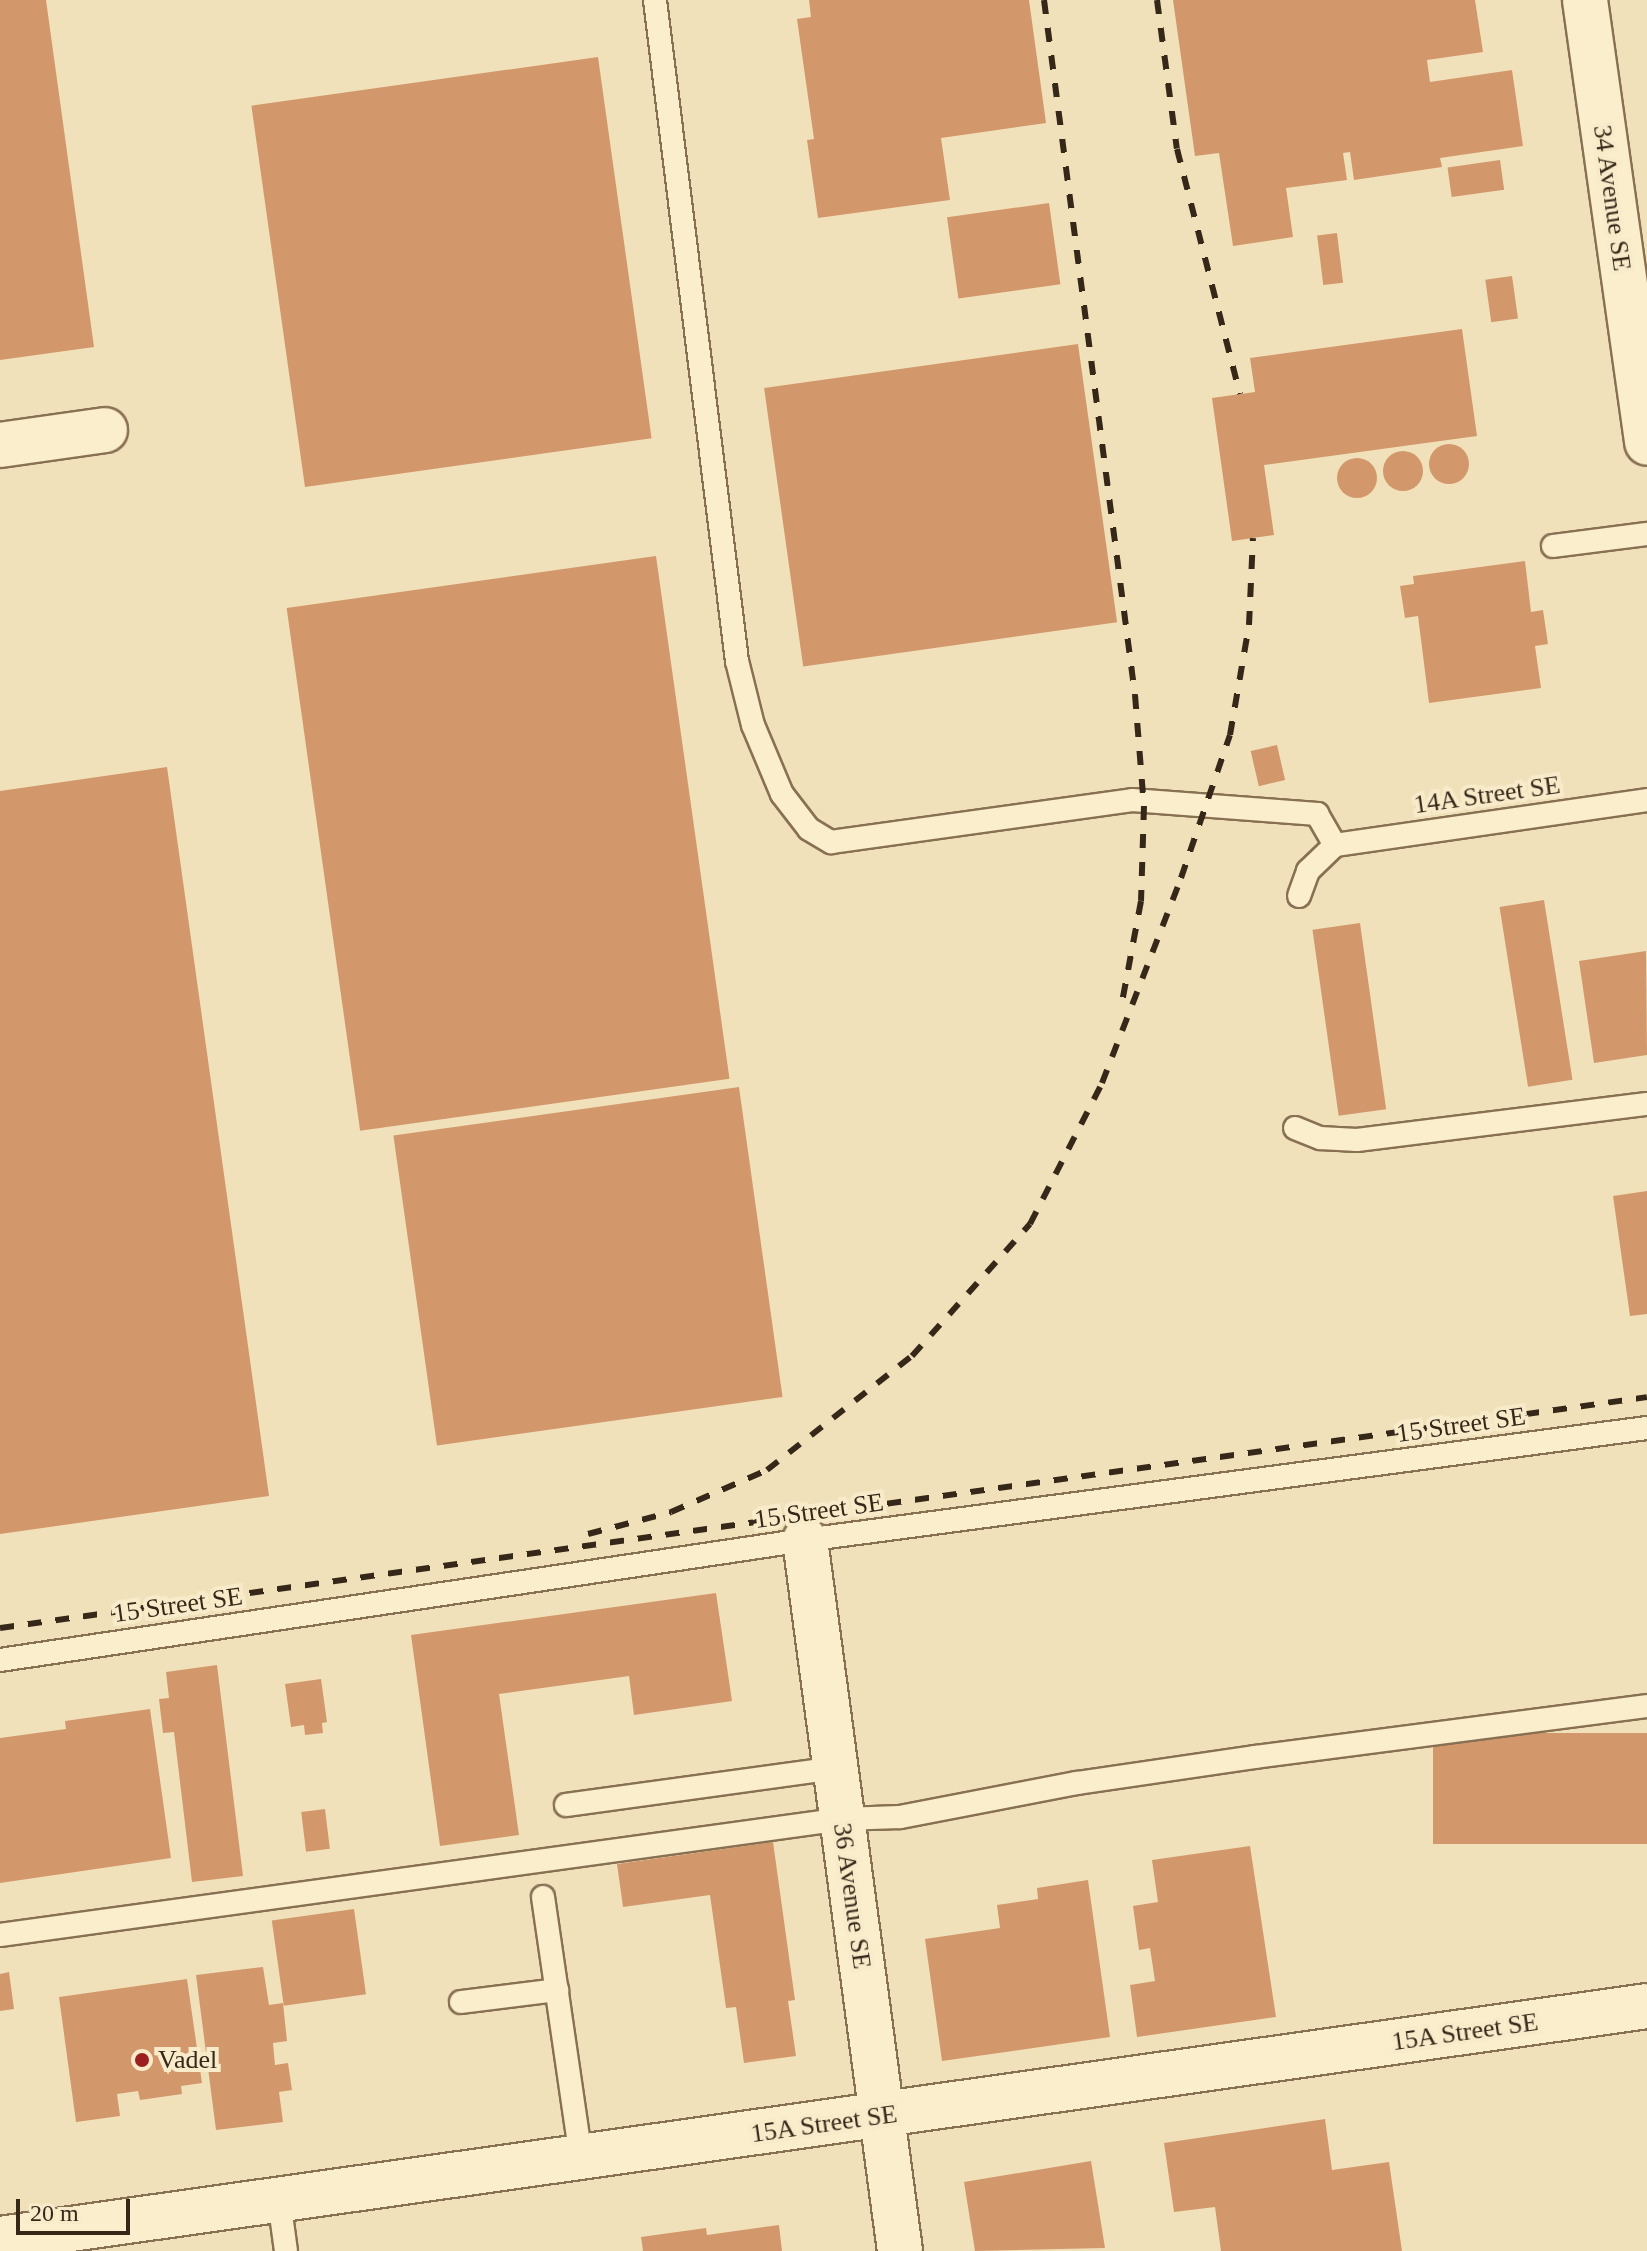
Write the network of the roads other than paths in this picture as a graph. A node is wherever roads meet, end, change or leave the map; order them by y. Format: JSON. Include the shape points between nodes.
{"nodes":[{"id":1,"x":655,"y":0,"type":"edge"},
{"id":2,"x":1585,"y":0,"type":"edge"},
{"id":3,"x":105,"y":430,"type":"dead end"},
{"id":4,"x":1647,"y":443,"type":"edge"},
{"id":5,"x":0,"y":445,"type":"edge"},
{"id":6,"x":1647,"y":534,"type":"edge"},
{"id":7,"x":1553,"y":546,"type":"dead end"},
{"id":8,"x":1647,"y":800,"type":"edge"},
{"id":9,"x":1335,"y":845,"type":"junction"},
{"id":10,"x":1299,"y":896,"type":"dead end"},
{"id":11,"x":1647,"y":1104,"type":"edge"},
{"id":12,"x":1295,"y":1128,"type":"dead end"},
{"id":13,"x":1647,"y":1428,"type":"edge"},
{"id":14,"x":805,"y":1540,"type":"junction"},
{"id":15,"x":0,"y":1660,"type":"edge"},
{"id":16,"x":1647,"y":1706,"type":"edge"},
{"id":17,"x":836,"y":1768,"type":"junction"},
{"id":18,"x":566,"y":1805,"type":"dead end"},
{"id":19,"x":842,"y":1819,"type":"junction"},
{"id":20,"x":543,"y":1897,"type":"dead end"},
{"id":21,"x":0,"y":1935,"type":"edge"},
{"id":22,"x":557,"y":1990,"type":"junction"},
{"id":23,"x":461,"y":2002,"type":"dead end"},
{"id":24,"x":1647,"y":2006,"type":"edge"},
{"id":25,"x":882,"y":2115,"type":"junction"},
{"id":26,"x":581,"y":2158,"type":"junction"},
{"id":27,"x":279,"y":2200,"type":"junction"},
{"id":28,"x":0,"y":2239,"type":"edge"},
{"id":29,"x":286,"y":2251,"type":"edge"},
{"id":30,"x":900,"y":2251,"type":"edge"}],
"edges":[{"from":1,"to":9,"type":"lane","via":[[737,661],[753,725],[782,794],[809,829],[831,842],[1132,800],[1317,814]]},
{"from":2,"to":4,"type":"street","name":"34 Avenue SE"},
{"from":3,"to":5,"type":"street"},
{"from":6,"to":7,"type":"lane"},
{"from":8,"to":9,"type":"lane","name":"14A Street SE"},
{"from":9,"to":10,"type":"lane","via":[[1308,871]]},
{"from":11,"to":12,"type":"lane","via":[[1357,1140],[1320,1138]]},
{"from":13,"to":14,"type":"lane","name":"15 Street SE"},
{"from":14,"to":15,"type":"lane","name":"15 Street SE"},
{"from":14,"to":17,"type":"street","name":"36 Avenue SE"},
{"from":16,"to":19,"type":"lane","via":[[1077,1783],[900,1817]]},
{"from":17,"to":18,"type":"lane"},
{"from":17,"to":19,"type":"street","name":"36 Avenue SE"},
{"from":19,"to":21,"type":"lane"},
{"from":19,"to":25,"type":"street","name":"36 Avenue SE"},
{"from":20,"to":22,"type":"lane"},
{"from":22,"to":23,"type":"lane"},
{"from":22,"to":26,"type":"lane"},
{"from":24,"to":25,"type":"street","name":"15A Street SE"},
{"from":25,"to":26,"type":"street","name":"15A Street SE"},
{"from":25,"to":30,"type":"street","name":"36 Avenue SE"},
{"from":26,"to":27,"type":"street","name":"15A Street SE"},
{"from":27,"to":28,"type":"street","name":"15A Street SE"},
{"from":27,"to":29,"type":"lane"}]}
